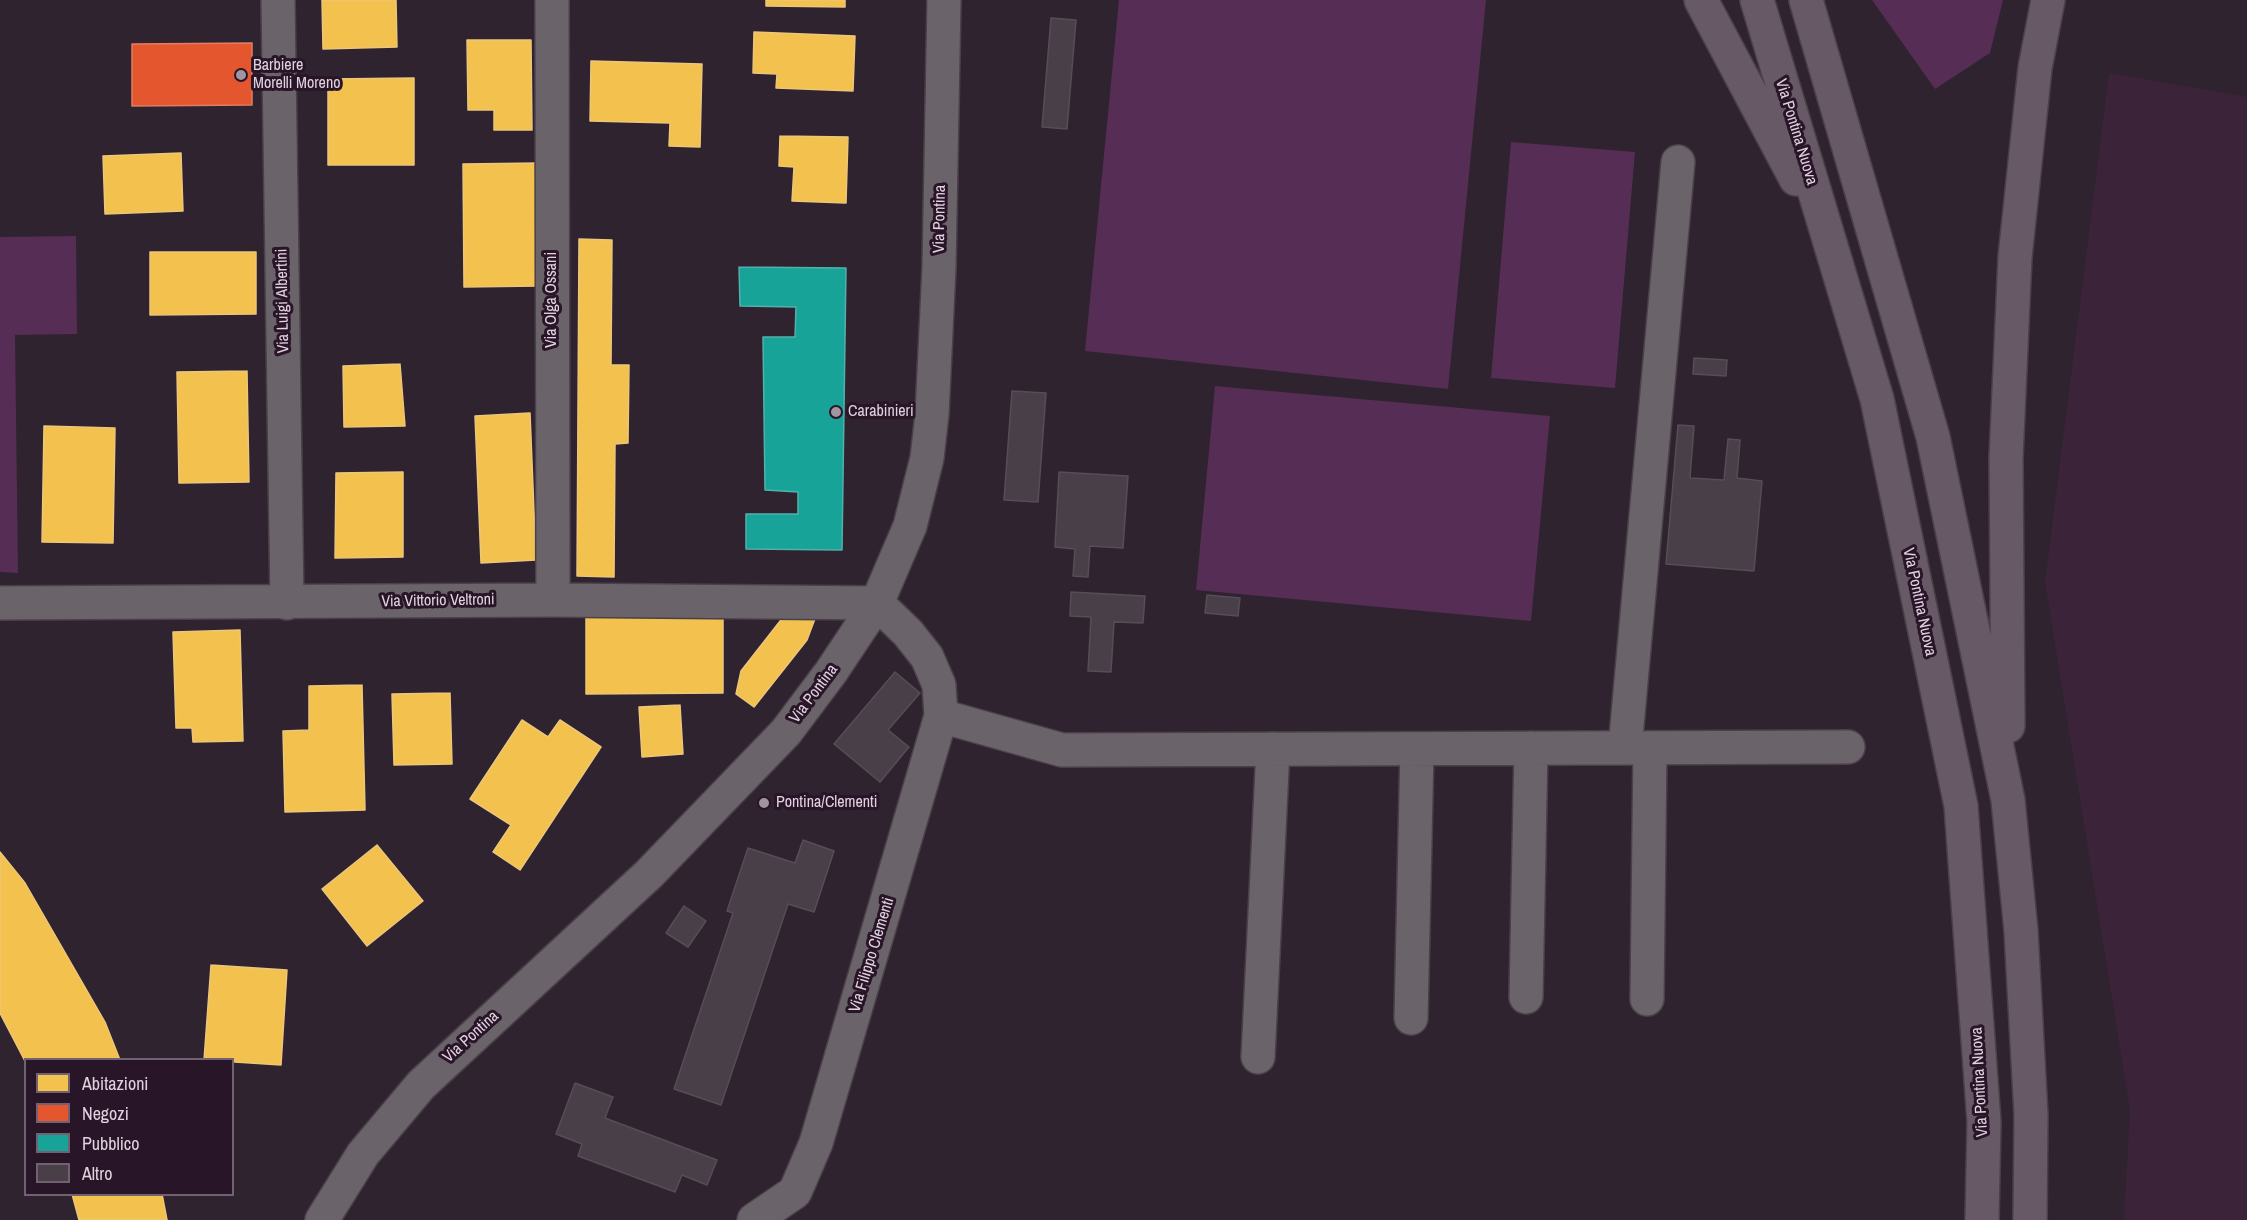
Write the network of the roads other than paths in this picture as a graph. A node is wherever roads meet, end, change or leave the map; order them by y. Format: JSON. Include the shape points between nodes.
{"nodes":[{"id":1,"x":278,"y":0,"type":"edge"},
{"id":2,"x":552,"y":0,"type":"edge"},
{"id":3,"x":944,"y":0,"type":"edge"},
{"id":4,"x":1701,"y":0,"type":"edge"},
{"id":5,"x":1756,"y":0,"type":"edge"},
{"id":6,"x":1806,"y":0,"type":"edge"},
{"id":7,"x":2048,"y":0,"type":"edge"},
{"id":8,"x":1678,"y":162,"type":"dead end"},
{"id":9,"x":1831,"y":246,"type":"junction"},
{"id":10,"x":553,"y":600,"type":"junction"},
{"id":11,"x":0,"y":603,"type":"edge"},
{"id":12,"x":287,"y":603,"type":"junction"},
{"id":13,"x":877,"y":603,"type":"junction"},
{"id":14,"x":941,"y":716,"type":"junction"},
{"id":15,"x":1848,"y":747,"type":"dead end"},
{"id":16,"x":1531,"y":748,"type":"junction"},
{"id":17,"x":1637,"y":748,"type":"junction"},
{"id":18,"x":1273,"y":749,"type":"junction"},
{"id":19,"x":1417,"y":749,"type":"junction"},
{"id":20,"x":2008,"y":800,"type":"junction"},
{"id":21,"x":1526,"y":997,"type":"dead end"},
{"id":22,"x":1647,"y":999,"type":"dead end"},
{"id":23,"x":1411,"y":1018,"type":"dead end"},
{"id":24,"x":1258,"y":1057,"type":"dead end"},
{"id":25,"x":793,"y":1211,"type":"edge"},
{"id":26,"x":322,"y":1220,"type":"edge"},
{"id":27,"x":754,"y":1220,"type":"edge"},
{"id":28,"x":1982,"y":1220,"type":"edge"},
{"id":29,"x":2030,"y":1220,"type":"edge"}],
"edges":[{"from":1,"to":12,"type":"street","name":"Via Luigi Albertini"},
{"from":2,"to":10,"type":"street","name":"Via Olga Ossani"},
{"from":3,"to":13,"type":"street","name":"Via Pontina","via":[[939,268],[930,425],[920,494]]},
{"from":4,"to":9,"type":"highway"},
{"from":5,"to":9,"type":"highway","name":"Via Pontina Nuova"},
{"from":6,"to":20,"type":"highway","via":[[1933,437]]},
{"from":7,"to":20,"type":"highway","via":[[2035,68],[2014,269],[2006,458]]},
{"from":8,"to":17,"type":"street"},
{"from":9,"to":28,"type":"highway","name":"Via Pontina Nuova","via":[[1877,399],[1961,806],[1983,1122]]},
{"from":10,"to":12,"type":"street","name":"Via Vittorio Veltroni"},
{"from":10,"to":13,"type":"street","name":"Via Vittorio Veltroni"},
{"from":11,"to":12,"type":"street","name":"Via Vittorio Veltroni"},
{"from":13,"to":14,"type":"street","name":"Via Filippo Clementi","via":[[927,657],[939,685]]},
{"from":13,"to":26,"type":"street","name":"Via Pontina","via":[[786,732],[649,874],[421,1085],[363,1154]]},
{"from":14,"to":18,"type":"street","via":[[1062,750]]},
{"from":14,"to":25,"type":"street","name":"Via Filippo Clementi"},
{"from":15,"to":17,"type":"street"},
{"from":16,"to":17,"type":"street"},
{"from":16,"to":19,"type":"street"},
{"from":16,"to":21,"type":"street"},
{"from":17,"to":22,"type":"street"},
{"from":18,"to":19,"type":"street"},
{"from":18,"to":24,"type":"street"},
{"from":19,"to":23,"type":"street"},
{"from":20,"to":29,"type":"highway","via":[[2021,931],[2030,1092]]},
{"from":25,"to":27,"type":"street","name":"Via Filippo Clementi"}]}
